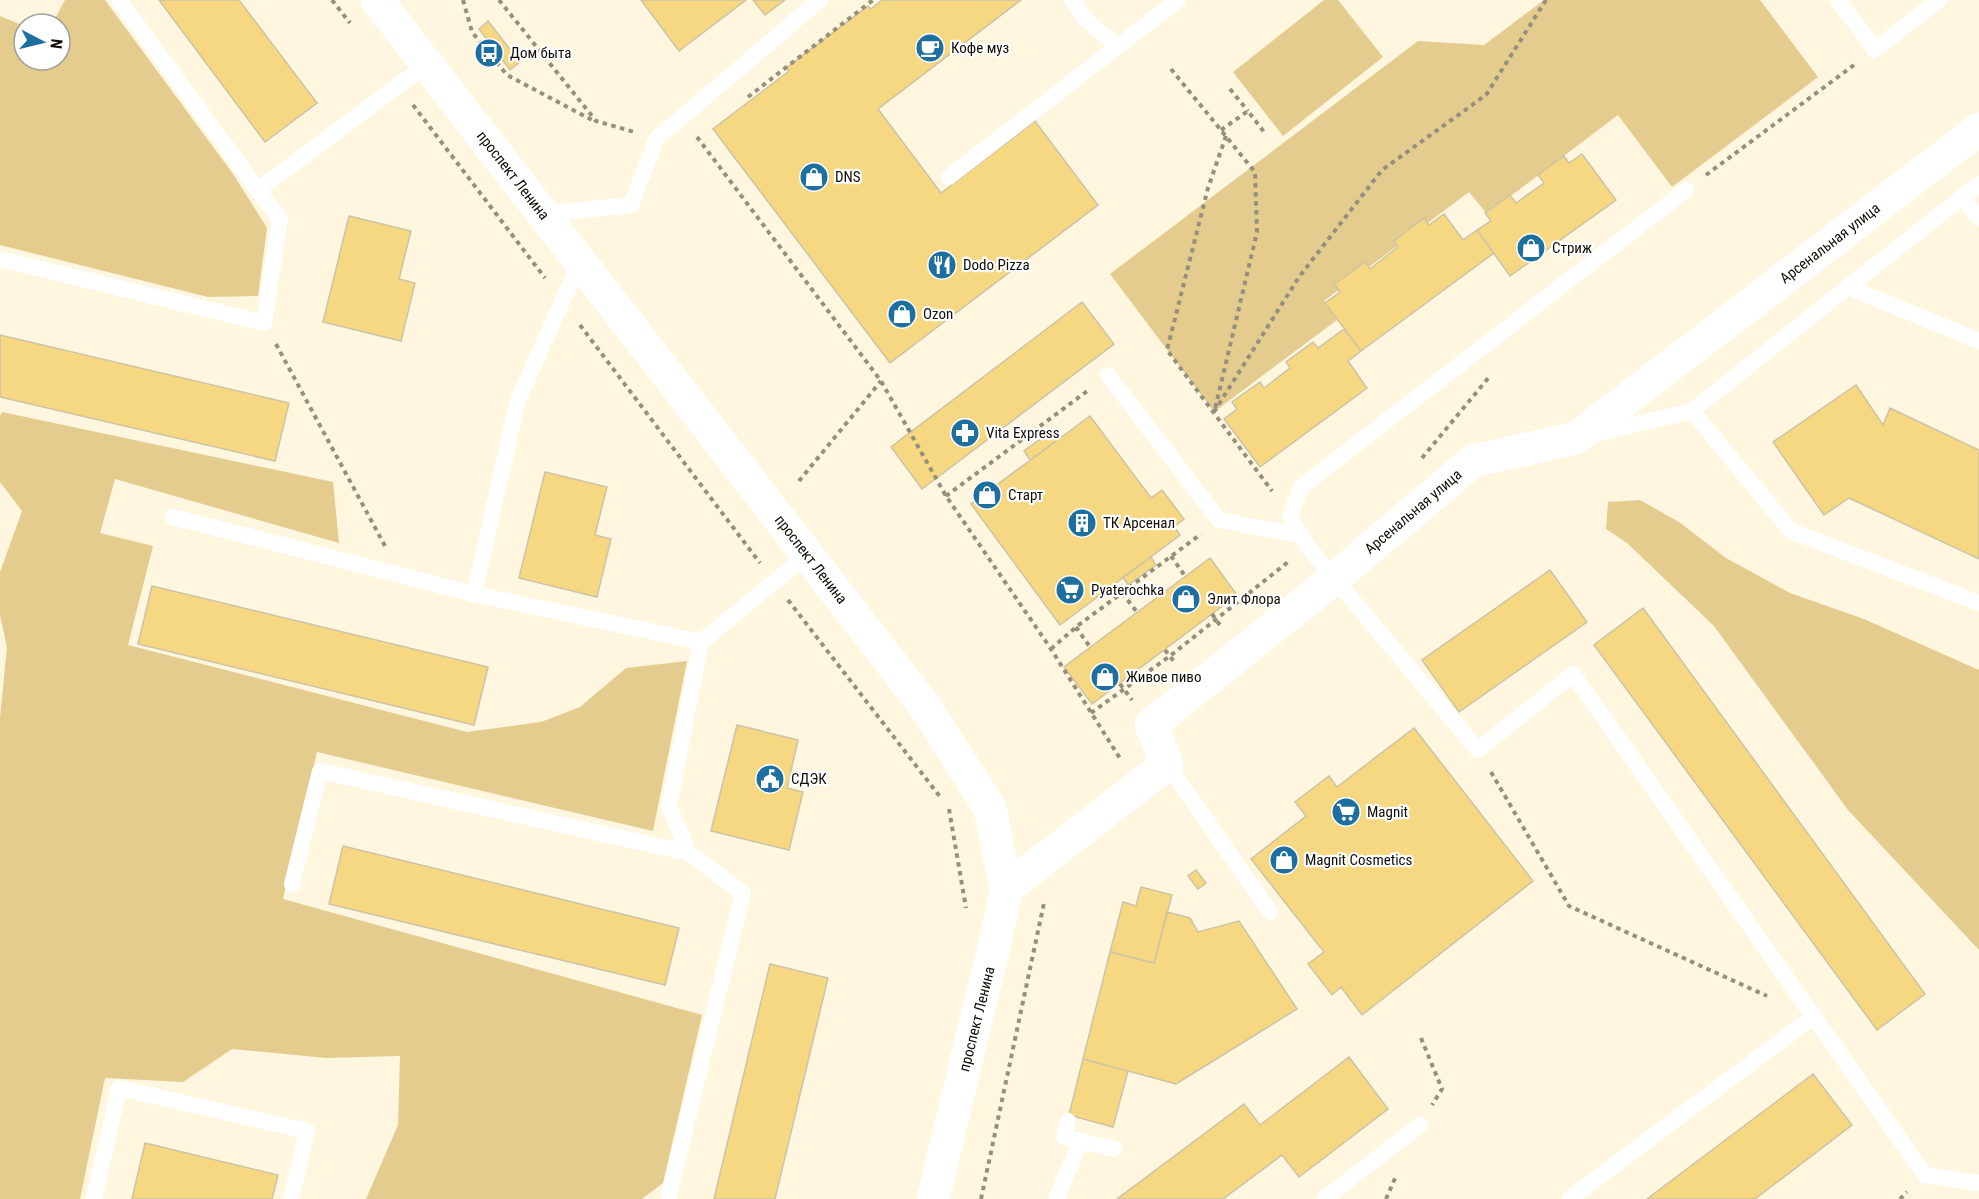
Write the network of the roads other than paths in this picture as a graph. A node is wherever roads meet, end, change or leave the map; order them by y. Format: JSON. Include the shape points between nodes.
{"nodes":[{"id":1,"x":119,"y":0,"type":"edge"},
{"id":2,"x":377,"y":0,"type":"edge"},
{"id":3,"x":820,"y":0,"type":"edge"},
{"id":4,"x":1072,"y":0,"type":"edge"},
{"id":5,"x":1178,"y":0,"type":"edge"},
{"id":6,"x":1838,"y":0,"type":"edge"},
{"id":7,"x":1939,"y":0,"type":"edge"},
{"id":8,"x":1118,"y":47,"type":"junction"},
{"id":9,"x":427,"y":64,"type":"junction"},
{"id":10,"x":1979,"y":129,"type":"edge"},
{"id":11,"x":950,"y":177,"type":"dead end"},
{"id":12,"x":1979,"y":184,"type":"edge"},
{"id":13,"x":258,"y":190,"type":"junction"},
{"id":14,"x":1686,"y":190,"type":"road end"},
{"id":15,"x":1962,"y":198,"type":"junction"},
{"id":16,"x":544,"y":214,"type":"junction"},
{"id":17,"x":1979,"y":218,"type":"edge"},
{"id":18,"x":0,"y":259,"type":"edge"},
{"id":19,"x":581,"y":260,"type":"junction"},
{"id":20,"x":1848,"y":287,"type":"junction"},
{"id":21,"x":1979,"y":341,"type":"edge"},
{"id":22,"x":1108,"y":375,"type":"road end"},
{"id":23,"x":1692,"y":411,"type":"junction"},
{"id":24,"x":1576,"y":438,"type":"junction"},
{"id":25,"x":174,"y":517,"type":"dead end"},
{"id":26,"x":1303,"y":541,"type":"junction"},
{"id":27,"x":807,"y":555,"type":"junction"},
{"id":28,"x":1335,"y":578,"type":"junction"},
{"id":29,"x":474,"y":594,"type":"junction"},
{"id":30,"x":1979,"y":603,"type":"edge"},
{"id":31,"x":702,"y":642,"type":"junction"},
{"id":32,"x":1167,"y":764,"type":"junction"},
{"id":33,"x":689,"y":853,"type":"junction"},
{"id":34,"x":292,"y":884,"type":"dead end"},
{"id":35,"x":1006,"y":889,"type":"junction"},
{"id":36,"x":1270,"y":912,"type":"dead end"},
{"id":37,"x":1814,"y":1017,"type":"junction"},
{"id":38,"x":1068,"y":1121,"type":"dead end"},
{"id":39,"x":1420,"y":1125,"type":"dead end"},
{"id":40,"x":1081,"y":1141,"type":"junction"},
{"id":41,"x":1114,"y":1149,"type":"dead end"},
{"id":42,"x":1979,"y":1183,"type":"edge"},
{"id":43,"x":94,"y":1199,"type":"edge"},
{"id":44,"x":291,"y":1199,"type":"edge"},
{"id":45,"x":668,"y":1199,"type":"edge"},
{"id":46,"x":933,"y":1199,"type":"edge"},
{"id":47,"x":1056,"y":1199,"type":"edge"},
{"id":48,"x":1324,"y":1199,"type":"edge"},
{"id":49,"x":1569,"y":1199,"type":"edge"}],
"edges":[{"from":1,"to":13,"type":"lane"},
{"from":2,"to":9,"type":"main road","name":"проспект Ленина"},
{"from":3,"to":16,"type":"lane","via":[[657,138],[631,205]]},
{"from":4,"to":8,"type":"lane","via":[[1085,19]]},
{"from":5,"to":8,"type":"lane"},
{"from":6,"to":7,"type":"lane","via":[[1874,50]]},
{"from":8,"to":11,"type":"lane"},
{"from":9,"to":13,"type":"lane"},
{"from":9,"to":16,"type":"main road","name":"проспект Ленина"},
{"from":10,"to":24,"type":"main road","name":"Арсенальная улица"},
{"from":12,"to":15,"type":"lane"},
{"from":13,"to":18,"type":"lane","via":[[280,219],[264,323]]},
{"from":14,"to":26,"type":"lane","via":[[1301,487],[1290,515]]},
{"from":15,"to":17,"type":"lane"},
{"from":15,"to":20,"type":"lane"},
{"from":16,"to":19,"type":"main road","name":"проспект Ленина"},
{"from":19,"to":27,"type":"main road","name":"проспект Ленина"},
{"from":19,"to":29,"type":"lane","via":[[518,400]]},
{"from":20,"to":21,"type":"lane"},
{"from":20,"to":23,"type":"lane"},
{"from":22,"to":26,"type":"lane","via":[[1219,520]]},
{"from":23,"to":24,"type":"lane"},
{"from":23,"to":30,"type":"lane","via":[[1791,531]]},
{"from":24,"to":28,"type":"main road","name":"Арсенальная улица","via":[[1473,461]]},
{"from":25,"to":29,"type":"lane"},
{"from":26,"to":28,"type":"lane"},
{"from":27,"to":31,"type":"lane"},
{"from":27,"to":35,"type":"main road","name":"проспект Ленина","via":[[923,704],[990,808]]},
{"from":28,"to":32,"type":"main road","name":"Арсенальная улица","via":[[1151,725]]},
{"from":28,"to":37,"type":"lane","via":[[1478,750],[1573,674]]},
{"from":29,"to":31,"type":"lane"},
{"from":31,"to":33,"type":"lane","via":[[669,806]]},
{"from":32,"to":35,"type":"main road"},
{"from":32,"to":36,"type":"lane"},
{"from":33,"to":34,"type":"lane","via":[[321,771]]},
{"from":33,"to":45,"type":"lane","via":[[743,892]]},
{"from":35,"to":46,"type":"main road","name":"проспект Ленина"},
{"from":37,"to":42,"type":"lane","via":[[1925,1176]]},
{"from":37,"to":49,"type":"lane"},
{"from":38,"to":40,"type":"lane","via":[[1064,1137]]},
{"from":39,"to":48,"type":"lane"},
{"from":40,"to":41,"type":"lane"},
{"from":40,"to":47,"type":"lane"},
{"from":43,"to":44,"type":"lane","via":[[119,1088],[307,1131]]}]}
